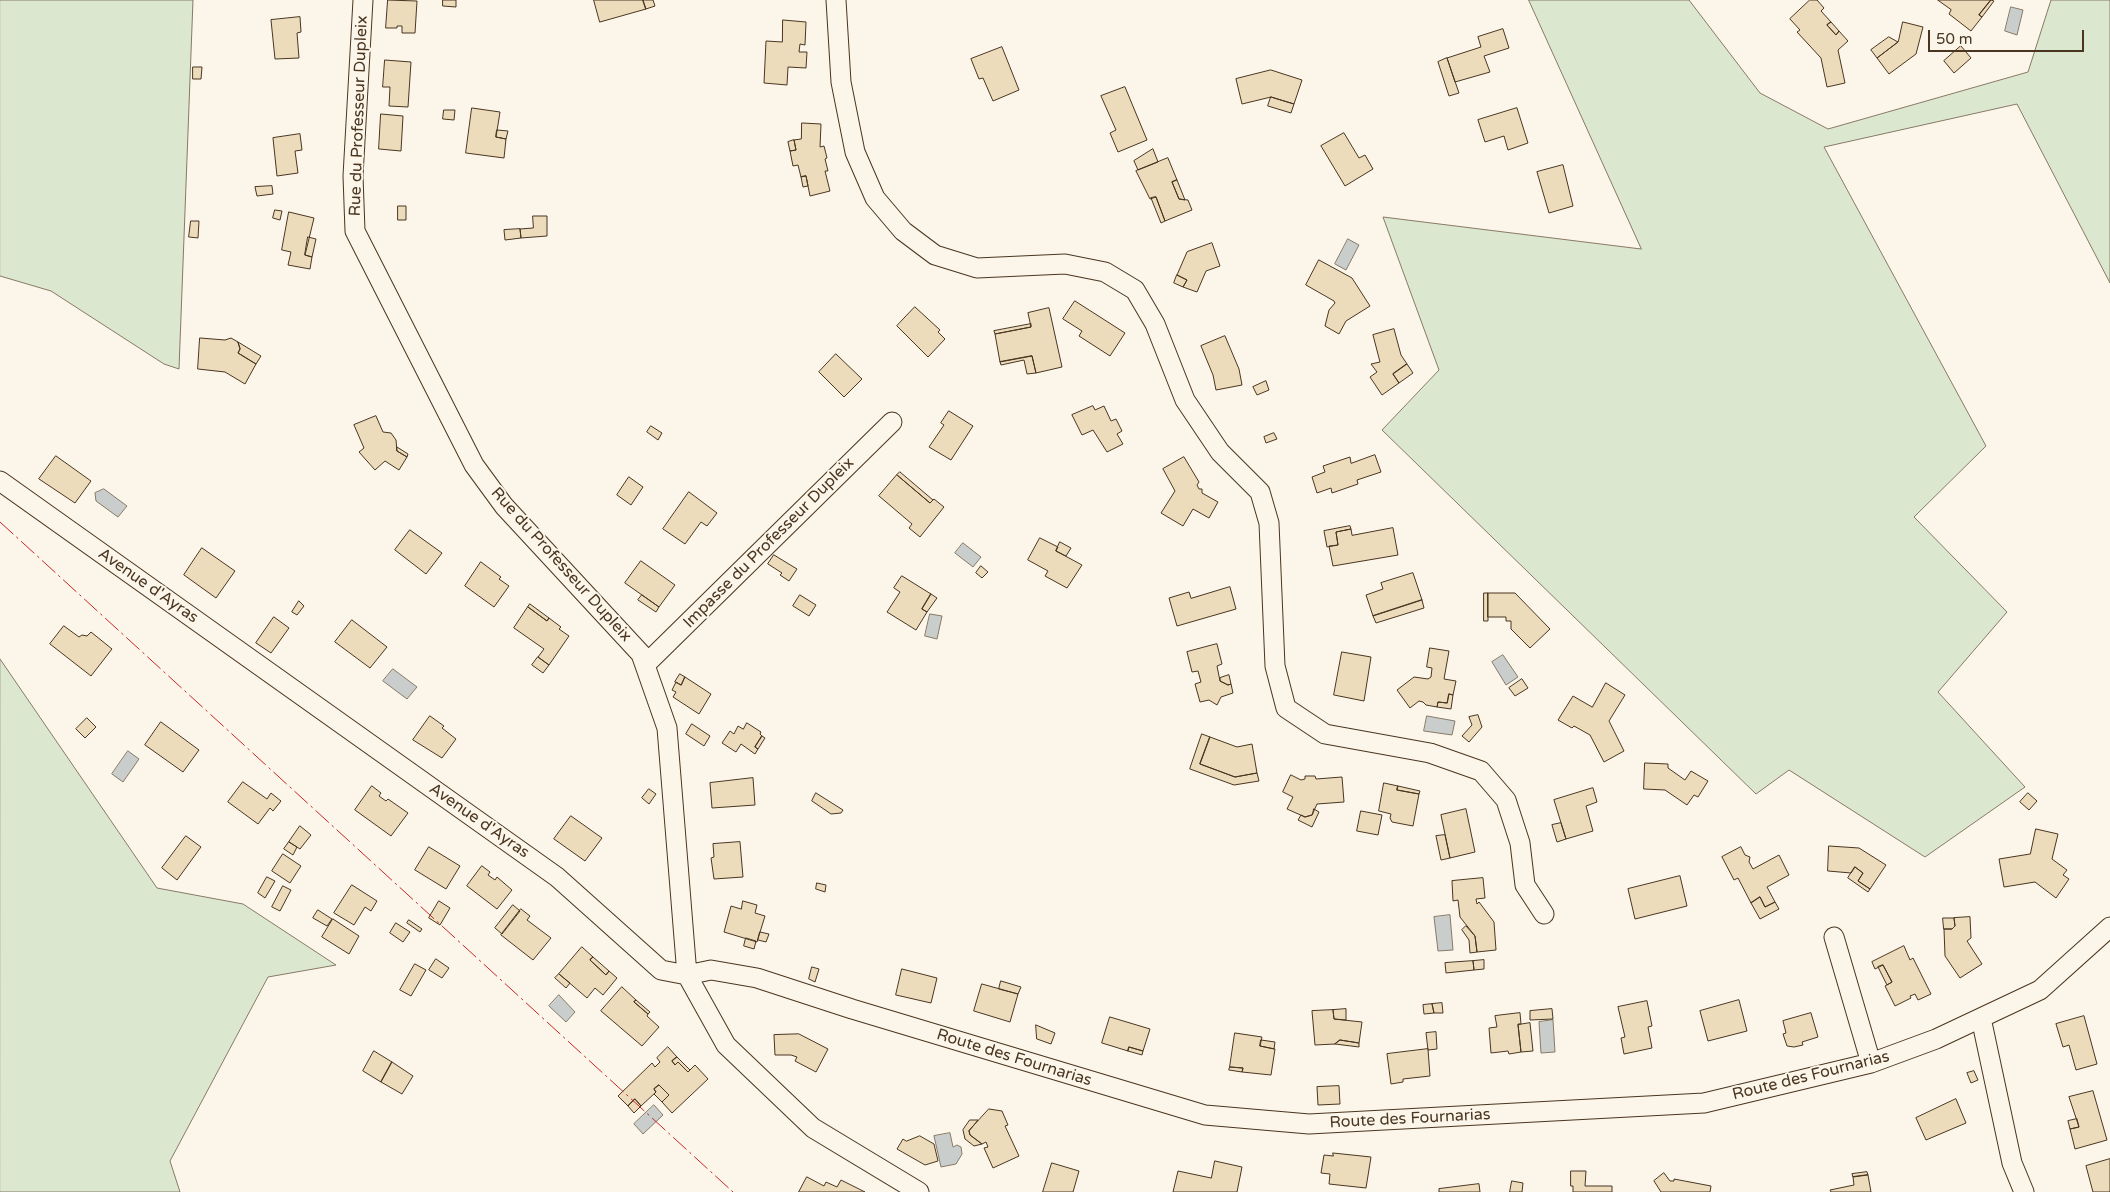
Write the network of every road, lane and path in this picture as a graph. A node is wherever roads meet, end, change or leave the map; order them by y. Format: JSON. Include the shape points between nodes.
{"nodes":[{"id":1,"x":364,"y":0,"type":"edge"},
{"id":2,"x":836,"y":0,"type":"edge"},
{"id":3,"x":892,"y":422,"type":"dead end"},
{"id":4,"x":0,"y":481,"type":"edge"},
{"id":5,"x":645,"y":665,"type":"junction"},
{"id":6,"x":1544,"y":914,"type":"dead end"},
{"id":7,"x":2110,"y":927,"type":"edge"},
{"id":8,"x":1834,"y":937,"type":"dead end"},
{"id":9,"x":687,"y":975,"type":"junction"},
{"id":10,"x":1981,"y":1018,"type":"junction"},
{"id":11,"x":1871,"y":1063,"type":"junction"},
{"id":12,"x":920,"y":1192,"type":"edge"},
{"id":13,"x":2024,"y":1192,"type":"edge"}],
"edges":[{"from":1,"to":5,"type":"street","name":"Rue du Professeur Dupleix","via":[[353,176],[355,230],[474,465],[504,506],[641,654]]},
{"from":2,"to":6,"type":"street","via":[[841,82],[854,152],[875,198],[903,231],[935,255],[977,268],[1065,264],[1105,272],[1135,290],[1156,324],[1186,400],[1220,452],[1260,492],[1268,523],[1275,666],[1286,708],[1325,734],[1430,753],[1481,771],[1506,800],[1520,842],[1526,885]]},
{"from":3,"to":5,"type":"street","name":"Impasse du Professeur Dupleix"},
{"from":4,"to":9,"type":"street","name":"Avenue d'Ayras","via":[[557,876],[661,970]]},
{"from":5,"to":9,"type":"street","name":"Rue du Professeur Dupleix","via":[[667,728]]},
{"from":7,"to":10,"type":"street","name":"Route des Fournarias","via":[[2040,990]]},
{"from":8,"to":11,"type":"street"},
{"from":9,"to":11,"type":"street","name":"Route des Fournarias","via":[[711,970],[757,978],[852,1010],[1205,1115],[1308,1124],[1704,1103]]},
{"from":9,"to":12,"type":"street","via":[[726,1044],[813,1128]]},
{"from":10,"to":11,"type":"street","name":"Route des Fournarias","via":[[1936,1040]]},
{"from":10,"to":13,"type":"street","via":[[2012,1162]]}]}
